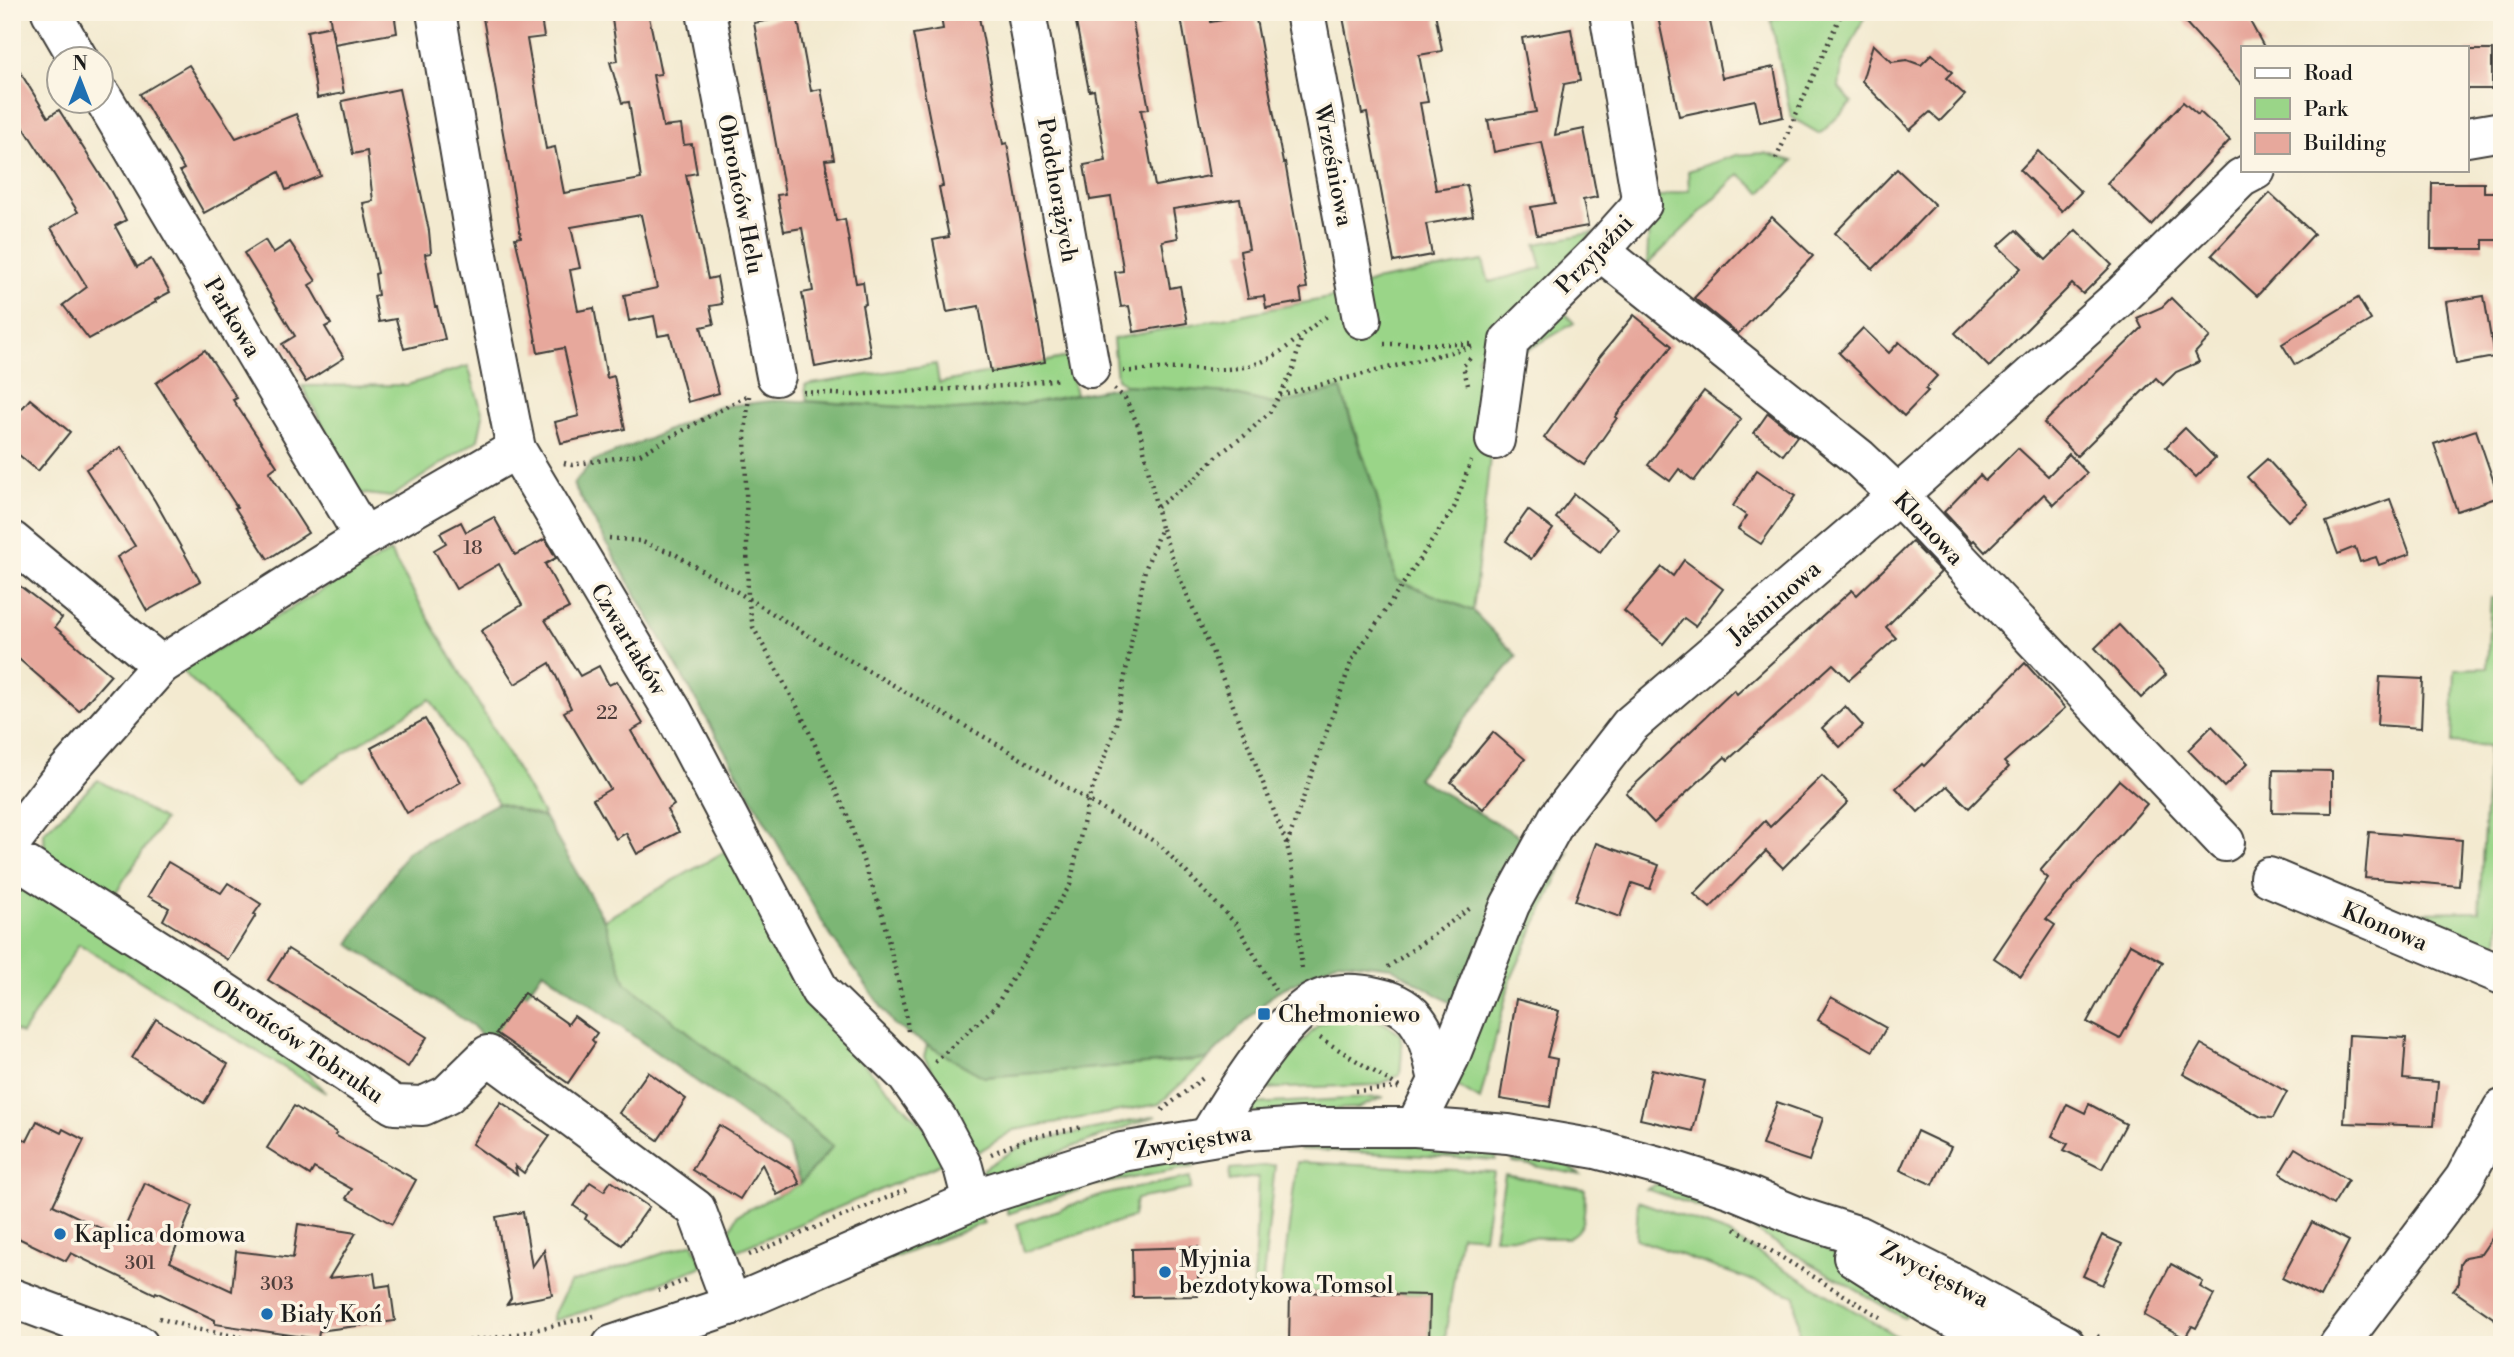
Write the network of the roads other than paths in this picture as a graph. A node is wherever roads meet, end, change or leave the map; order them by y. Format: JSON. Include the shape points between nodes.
{"nodes":[{"id":1,"x":51,"y":12,"type":"edge"},
{"id":2,"x":436,"y":12,"type":"edge"},
{"id":3,"x":706,"y":12,"type":"edge"},
{"id":4,"x":1026,"y":12,"type":"edge"},
{"id":5,"x":1305,"y":12,"type":"edge"},
{"id":6,"x":1609,"y":12,"type":"edge"},
{"id":7,"x":71,"y":46,"type":"edge"},
{"id":8,"x":114,"y":116,"type":"edge"},
{"id":9,"x":2502,"y":131,"type":"edge"},
{"id":10,"x":2468,"y":137,"type":"edge"},
{"id":11,"x":2252,"y":172,"type":"edge"},
{"id":12,"x":1600,"y":251,"type":"junction"},
{"id":13,"x":1362,"y":318,"type":"road end"},
{"id":14,"x":1090,"y":368,"type":"road end"},
{"id":15,"x":762,"y":385,"type":"road end"},
{"id":16,"x":516,"y":449,"type":"junction"},
{"id":17,"x":1483,"y":450,"type":"road end"},
{"id":18,"x":1898,"y":495,"type":"junction"},
{"id":19,"x":364,"y":537,"type":"junction"},
{"id":20,"x":12,"y":541,"type":"edge"},
{"id":21,"x":160,"y":665,"type":"junction"},
{"id":22,"x":12,"y":841,"type":"edge"},
{"id":23,"x":2225,"y":842,"type":"dead end"},
{"id":24,"x":12,"y":862,"type":"edge"},
{"id":25,"x":2269,"y":877,"type":"dead end"},
{"id":26,"x":2502,"y":975,"type":"edge"},
{"id":27,"x":1438,"y":1080,"type":"junction"},
{"id":28,"x":2502,"y":1109,"type":"edge"},
{"id":29,"x":1415,"y":1127,"type":"junction"},
{"id":30,"x":1208,"y":1137,"type":"junction"},
{"id":31,"x":967,"y":1184,"type":"junction"},
{"id":32,"x":12,"y":1298,"type":"edge"},
{"id":33,"x":732,"y":1305,"type":"junction"},
{"id":34,"x":1996,"y":1329,"type":"edge"},
{"id":35,"x":615,"y":1336,"type":"edge"},
{"id":36,"x":139,"y":1345,"type":"edge"},
{"id":37,"x":2066,"y":1345,"type":"edge"},
{"id":38,"x":2339,"y":1345,"type":"edge"}],
"edges":[{"from":1,"to":7,"type":"street"},
{"from":2,"to":16,"type":"street","name":"Czwartaków"},
{"from":3,"to":15,"type":"street","name":"Obrońców Helu"},
{"from":4,"to":14,"type":"street","name":"Podchorążych"},
{"from":5,"to":13,"type":"street","name":"Wrześniowa"},
{"from":6,"to":12,"type":"street","name":"Przyjaźni","via":[[1642,204]]},
{"from":8,"to":19,"type":"street","name":"Parkowa"},
{"from":9,"to":10,"type":"street"},
{"from":11,"to":18,"type":"street","name":"Jaśminowa"},
{"from":12,"to":17,"type":"street","name":"Przyjaźni","via":[[1509,341]]},
{"from":12,"to":18,"type":"street","name":"Klonowa","via":[[1859,458]]},
{"from":16,"to":19,"type":"street"},
{"from":16,"to":31,"type":"street","name":"Czwartaków","via":[[673,712],[820,991],[906,1075],[938,1120]]},
{"from":18,"to":23,"type":"street","name":"Klonowa"},
{"from":18,"to":27,"type":"street","name":"Jaśminowa","via":[[1630,725],[1557,819],[1510,905]]},
{"from":19,"to":21,"type":"street"},
{"from":20,"to":21,"type":"street"},
{"from":21,"to":22,"type":"street"},
{"from":24,"to":33,"type":"street","name":"Obrońców Tobruku","via":[[27,866],[183,965],[394,1105],[423,1106],[447,1095],[488,1055],[696,1209]]},
{"from":25,"to":26,"type":"street","name":"Klonowa"},
{"from":27,"to":29,"type":"street","name":"Jaśminowa"},
{"from":27,"to":30,"type":"street","via":[[1415,1014],[1390,1000],[1334,995],[1310,1005],[1292,1021],[1229,1101]]},
{"from":28,"to":38,"type":"street","via":[[2464,1179]]},
{"from":29,"to":30,"type":"street","name":"Zwycięstwa","via":[[1303,1127]]},
{"from":29,"to":34,"type":"street","name":"Zwycięstwa","via":[[1508,1134],[1596,1149],[1720,1185],[1797,1216],[1927,1304]]},
{"from":30,"to":31,"type":"street","name":"Zwycięstwa","via":[[1122,1152],[988,1194]]},
{"from":31,"to":33,"type":"street","name":"Zwycięstwa"},
{"from":32,"to":36,"type":"street"},
{"from":33,"to":35,"type":"street","name":"Zwycięstwa"},
{"from":34,"to":37,"type":"street","name":"Zwycięstwa"}]}
